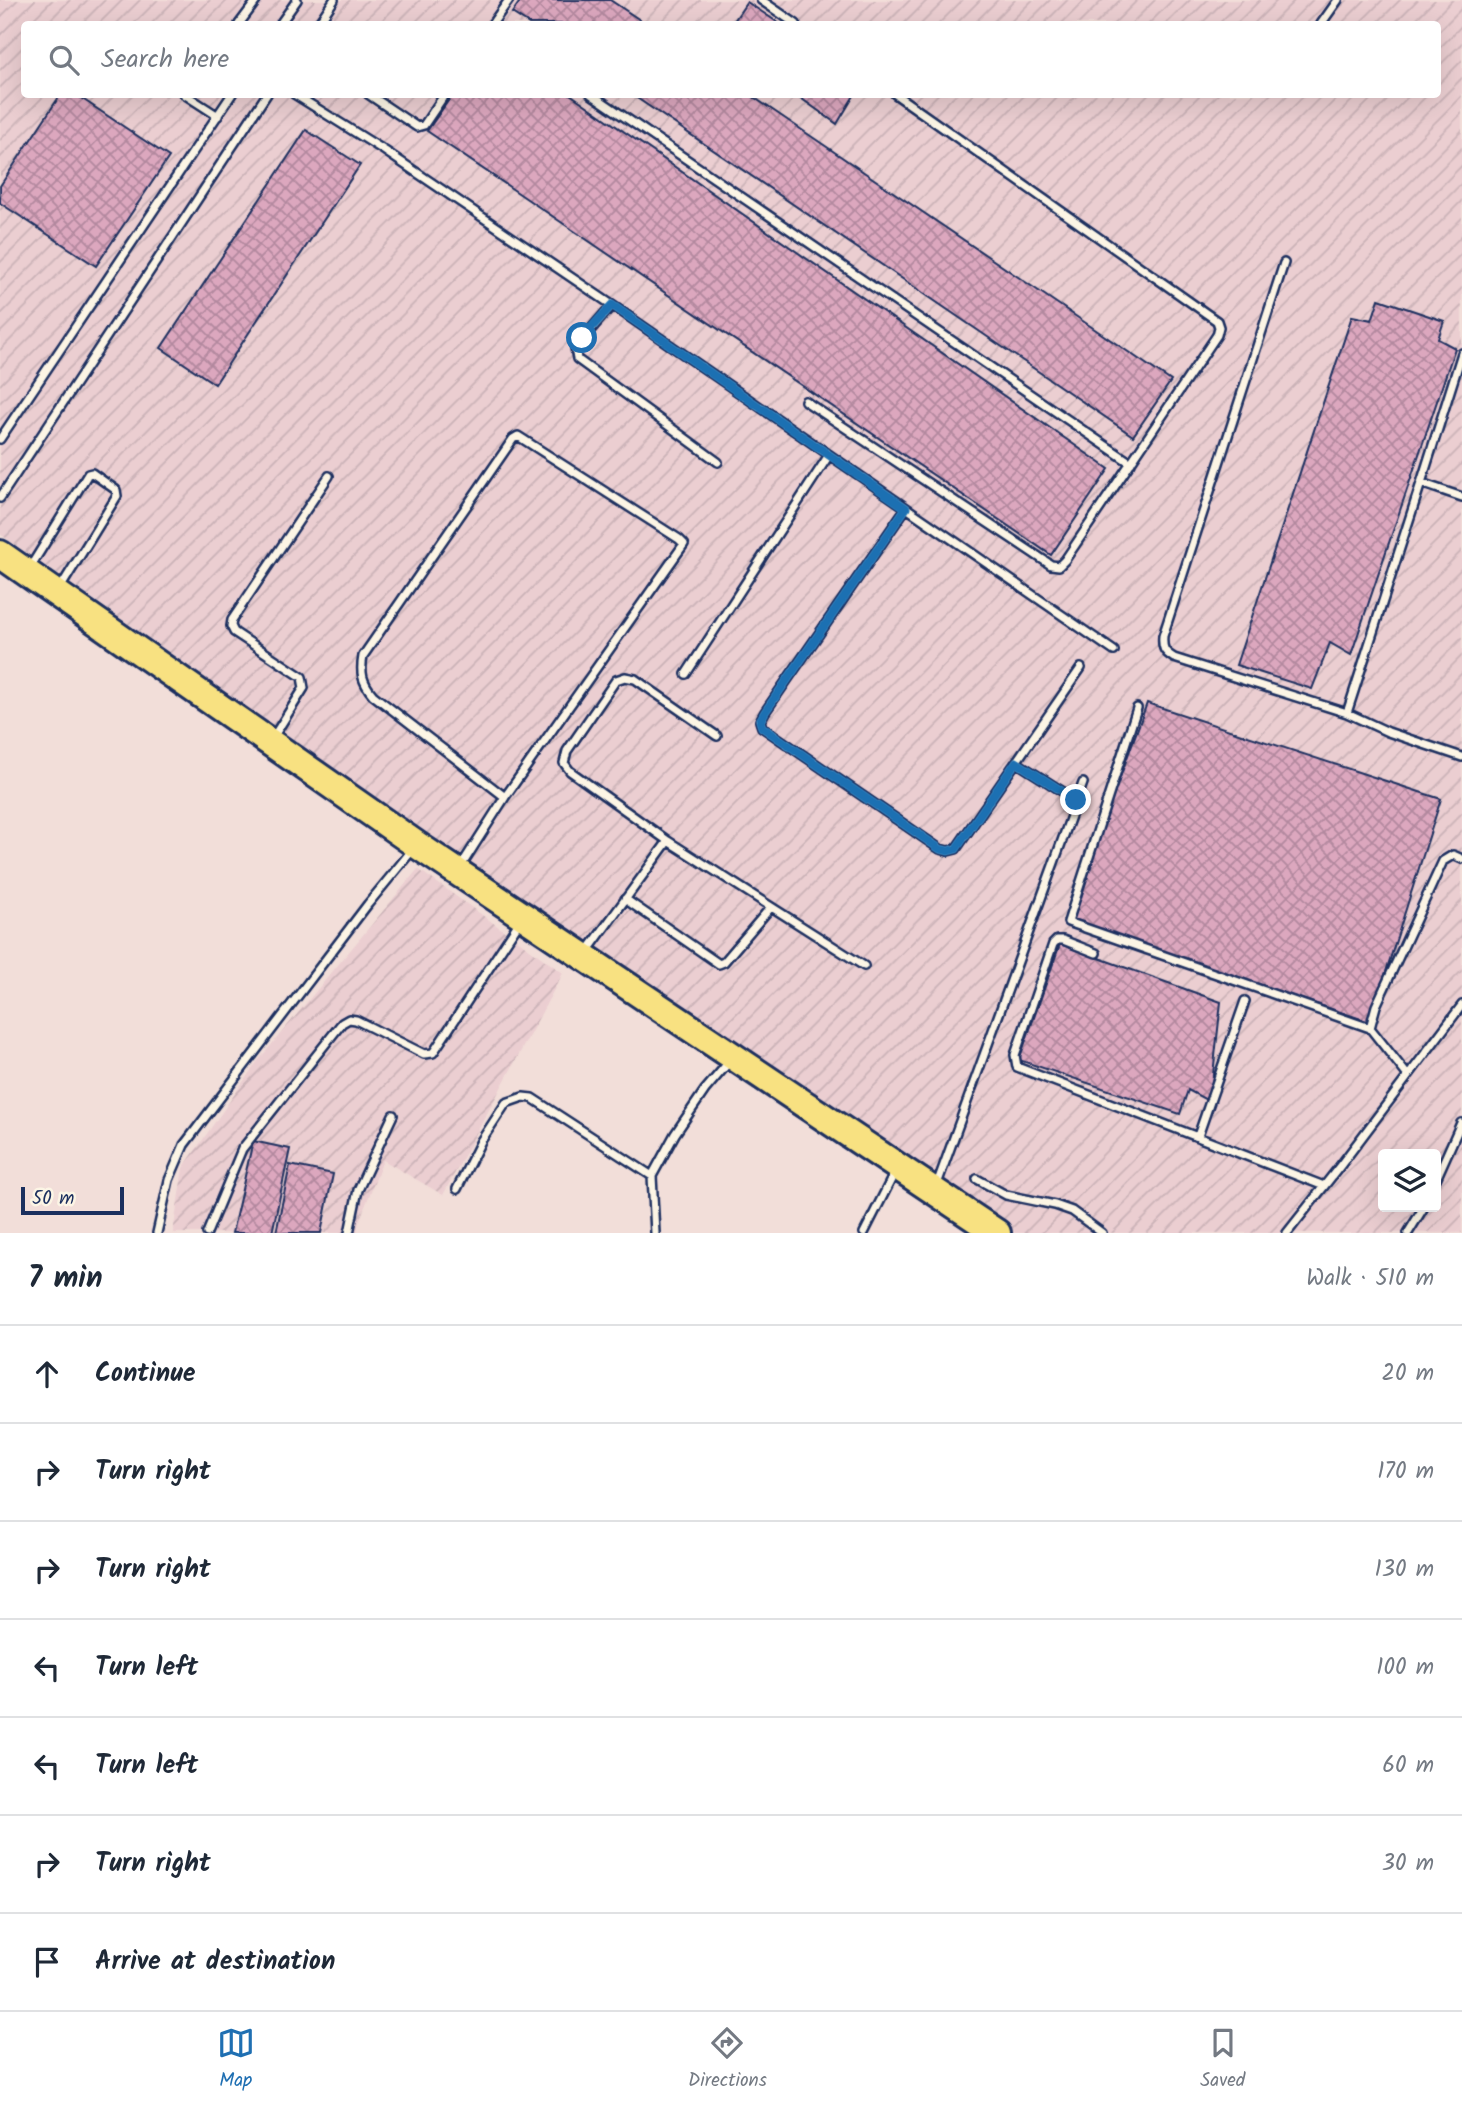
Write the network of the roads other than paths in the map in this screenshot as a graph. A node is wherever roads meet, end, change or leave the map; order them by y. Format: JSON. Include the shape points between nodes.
{"nodes":[{"id":1,"x":257,"y":0,"type":"edge"},
{"id":2,"x":297,"y":0,"type":"edge"},
{"id":3,"x":334,"y":0,"type":"edge"},
{"id":4,"x":509,"y":0,"type":"edge"},
{"id":5,"x":761,"y":0,"type":"edge"},
{"id":6,"x":1338,"y":0,"type":"edge"},
{"id":7,"x":241,"y":21,"type":"edge"},
{"id":8,"x":282,"y":21,"type":"edge"},
{"id":9,"x":319,"y":21,"type":"edge"},
{"id":10,"x":494,"y":21,"type":"edge"},
{"id":11,"x":792,"y":21,"type":"edge"},
{"id":12,"x":1323,"y":21,"type":"edge"},
{"id":13,"x":191,"y":98,"type":"edge"},
{"id":14,"x":229,"y":98,"type":"edge"},
{"id":15,"x":264,"y":98,"type":"edge"},
{"id":16,"x":300,"y":98,"type":"edge"},
{"id":17,"x":374,"y":98,"type":"edge"},
{"id":18,"x":441,"y":98,"type":"edge"},
{"id":19,"x":597,"y":98,"type":"edge"},
{"id":20,"x":901,"y":98,"type":"edge"},
{"id":21,"x":218,"y":116,"type":"junction"},
{"id":22,"x":1284,"y":263,"type":"dead end"},
{"id":23,"x":612,"y":305,"type":"junction"},
{"id":24,"x":1462,"y":353,"type":"edge"},
{"id":25,"x":805,"y":401,"type":"dead end"},
{"id":26,"x":0,"y":439,"type":"edge"},
{"id":27,"x":830,"y":455,"type":"junction"},
{"id":28,"x":718,"y":462,"type":"dead end"},
{"id":29,"x":1131,"y":463,"type":"junction"},
{"id":30,"x":329,"y":476,"type":"dead end"},
{"id":31,"x":1421,"y":483,"type":"junction"},
{"id":32,"x":1462,"y":497,"type":"edge"},
{"id":33,"x":0,"y":498,"type":"edge"},
{"id":34,"x":906,"y":508,"type":"junction"},
{"id":35,"x":0,"y":554,"type":"edge"},
{"id":36,"x":26,"y":572,"type":"junction"},
{"id":37,"x":57,"y":593,"type":"junction"},
{"id":38,"x":1114,"y":651,"type":"dead end"},
{"id":39,"x":1081,"y":668,"type":"dead end"},
{"id":40,"x":686,"y":674,"type":"dead end"},
{"id":41,"x":1137,"y":708,"type":"dead end"},
{"id":42,"x":1347,"y":713,"type":"junction"},
{"id":43,"x":717,"y":736,"type":"dead end"},
{"id":44,"x":270,"y":742,"type":"junction"},
{"id":45,"x":1462,"y":757,"type":"edge"},
{"id":46,"x":1016,"y":762,"type":"junction"},
{"id":47,"x":1083,"y":783,"type":"dead end"},
{"id":48,"x":505,"y":797,"type":"junction"},
{"id":49,"x":1076,"y":800,"type":"junction"},
{"id":50,"x":668,"y":841,"type":"junction"},
{"id":51,"x":417,"y":845,"type":"junction"},
{"id":52,"x":1462,"y":859,"type":"edge"},
{"id":53,"x":457,"y":872,"type":"junction"},
{"id":54,"x":625,"y":899,"type":"junction"},
{"id":55,"x":771,"y":907,"type":"junction"},
{"id":56,"x":524,"y":916,"type":"junction"},
{"id":57,"x":1096,"y":953,"type":"dead end"},
{"id":58,"x":584,"y":956,"type":"junction"},
{"id":59,"x":864,"y":966,"type":"dead end"},
{"id":60,"x":1245,"y":1001,"type":"dead end"},
{"id":61,"x":1462,"y":1005,"type":"edge"},
{"id":62,"x":1370,"y":1028,"type":"junction"},
{"id":63,"x":723,"y":1069,"type":"junction"},
{"id":64,"x":1408,"y":1076,"type":"junction"},
{"id":65,"x":393,"y":1115,"type":"dead end"},
{"id":66,"x":1461,"y":1123,"type":"edge"},
{"id":67,"x":1198,"y":1136,"type":"junction"},
{"id":68,"x":898,"y":1167,"type":"junction"},
{"id":69,"x":1441,"y":1168,"type":"edge"},
{"id":70,"x":652,"y":1177,"type":"junction"},
{"id":71,"x":976,"y":1179,"type":"dead end"},
{"id":72,"x":1324,"y":1186,"type":"junction"},
{"id":73,"x":457,"y":1189,"type":"dead end"},
{"id":74,"x":935,"y":1191,"type":"junction"},
{"id":75,"x":1421,"y":1212,"type":"edge"},
{"id":76,"x":157,"y":1233,"type":"edge"},
{"id":77,"x":206,"y":1233,"type":"edge"},
{"id":78,"x":349,"y":1233,"type":"edge"},
{"id":79,"x":655,"y":1233,"type":"edge"},
{"id":80,"x":864,"y":1233,"type":"edge"},
{"id":81,"x":997,"y":1233,"type":"edge"},
{"id":82,"x":1102,"y":1233,"type":"edge"},
{"id":83,"x":1287,"y":1233,"type":"edge"},
{"id":84,"x":1408,"y":1233,"type":"edge"}],
"edges":[{"from":1,"to":7,"type":"lane"},
{"from":2,"to":8,"type":"lane"},
{"from":3,"to":9,"type":"lane"},
{"from":4,"to":10,"type":"lane"},
{"from":5,"to":11,"type":"lane"},
{"from":6,"to":12,"type":"lane"},
{"from":13,"to":21,"type":"lane"},
{"from":14,"to":21,"type":"lane"},
{"from":15,"to":33,"type":"lane"},
{"from":16,"to":23,"type":"lane"},
{"from":17,"to":18,"type":"lane","via":[[417,127],[424,125]]},
{"from":19,"to":29,"type":"lane"},
{"from":20,"to":29,"type":"lane","via":[[1217,321],[1217,335]]},
{"from":21,"to":26,"type":"lane"},
{"from":22,"to":42,"type":"lane","via":[[1162,644],[1174,658]]},
{"from":23,"to":27,"type":"lane"},
{"from":23,"to":28,"type":"lane","via":[[575,348],[577,359]]},
{"from":24,"to":31,"type":"lane"},
{"from":25,"to":29,"type":"lane","via":[[1051,565],[1065,561]]},
{"from":27,"to":34,"type":"lane"},
{"from":27,"to":40,"type":"lane"},
{"from":30,"to":44,"type":"lane","via":[[232,620],[234,632],[304,682]]},
{"from":31,"to":32,"type":"lane"},
{"from":31,"to":42,"type":"lane"},
{"from":34,"to":38,"type":"lane"},
{"from":34,"to":46,"type":"lane","via":[[760,724],[948,851],[956,849]]},
{"from":35,"to":36,"type":"highway"},
{"from":36,"to":37,"type":"highway"},
{"from":36,"to":37,"type":"lane","via":[[88,474],[116,490],[117,496]]},
{"from":37,"to":44,"type":"highway"},
{"from":39,"to":46,"type":"lane"},
{"from":41,"to":62,"type":"lane","via":[[1068,922]]},
{"from":42,"to":45,"type":"lane"},
{"from":43,"to":50,"type":"lane","via":[[635,679],[625,677],[615,680],[567,751],[565,762],[570,771]]},
{"from":44,"to":51,"type":"highway"},
{"from":46,"to":49,"type":"lane"},
{"from":47,"to":49,"type":"lane"},
{"from":48,"to":48,"type":"lane","via":[[684,544],[518,436],[363,656],[361,667],[361,677],[373,695]]},
{"from":48,"to":53,"type":"lane"},
{"from":49,"to":74,"type":"lane"},
{"from":50,"to":54,"type":"lane"},
{"from":50,"to":55,"type":"lane"},
{"from":51,"to":53,"type":"highway"},
{"from":51,"to":76,"type":"lane","via":[[184,1145],[169,1180]]},
{"from":52,"to":62,"type":"lane","via":[[1453,855],[1443,861]]},
{"from":53,"to":56,"type":"highway"},
{"from":54,"to":55,"type":"lane","via":[[719,964]]},
{"from":54,"to":58,"type":"lane"},
{"from":55,"to":59,"type":"lane"},
{"from":56,"to":58,"type":"highway"},
{"from":56,"to":77,"type":"lane","via":[[433,1053],[424,1054],[356,1020],[342,1023],[242,1149]]},
{"from":57,"to":67,"type":"lane","via":[[1063,940],[1053,944],[1015,1055],[1017,1066]]},
{"from":58,"to":63,"type":"highway"},
{"from":60,"to":67,"type":"lane"},
{"from":61,"to":64,"type":"lane"},
{"from":62,"to":64,"type":"lane"},
{"from":63,"to":68,"type":"highway"},
{"from":63,"to":70,"type":"lane","via":[[675,1133]]},
{"from":64,"to":72,"type":"lane"},
{"from":65,"to":78,"type":"lane","via":[[358,1190]]},
{"from":66,"to":69,"type":"lane"},
{"from":67,"to":72,"type":"lane"},
{"from":68,"to":74,"type":"highway"},
{"from":68,"to":80,"type":"lane"},
{"from":70,"to":73,"type":"lane","via":[[523,1097],[506,1103]]},
{"from":70,"to":79,"type":"lane"},
{"from":71,"to":82,"type":"lane","via":[[1006,1195],[1072,1211]]},
{"from":72,"to":83,"type":"lane"},
{"from":74,"to":81,"type":"highway"},
{"from":75,"to":84,"type":"lane"}]}
